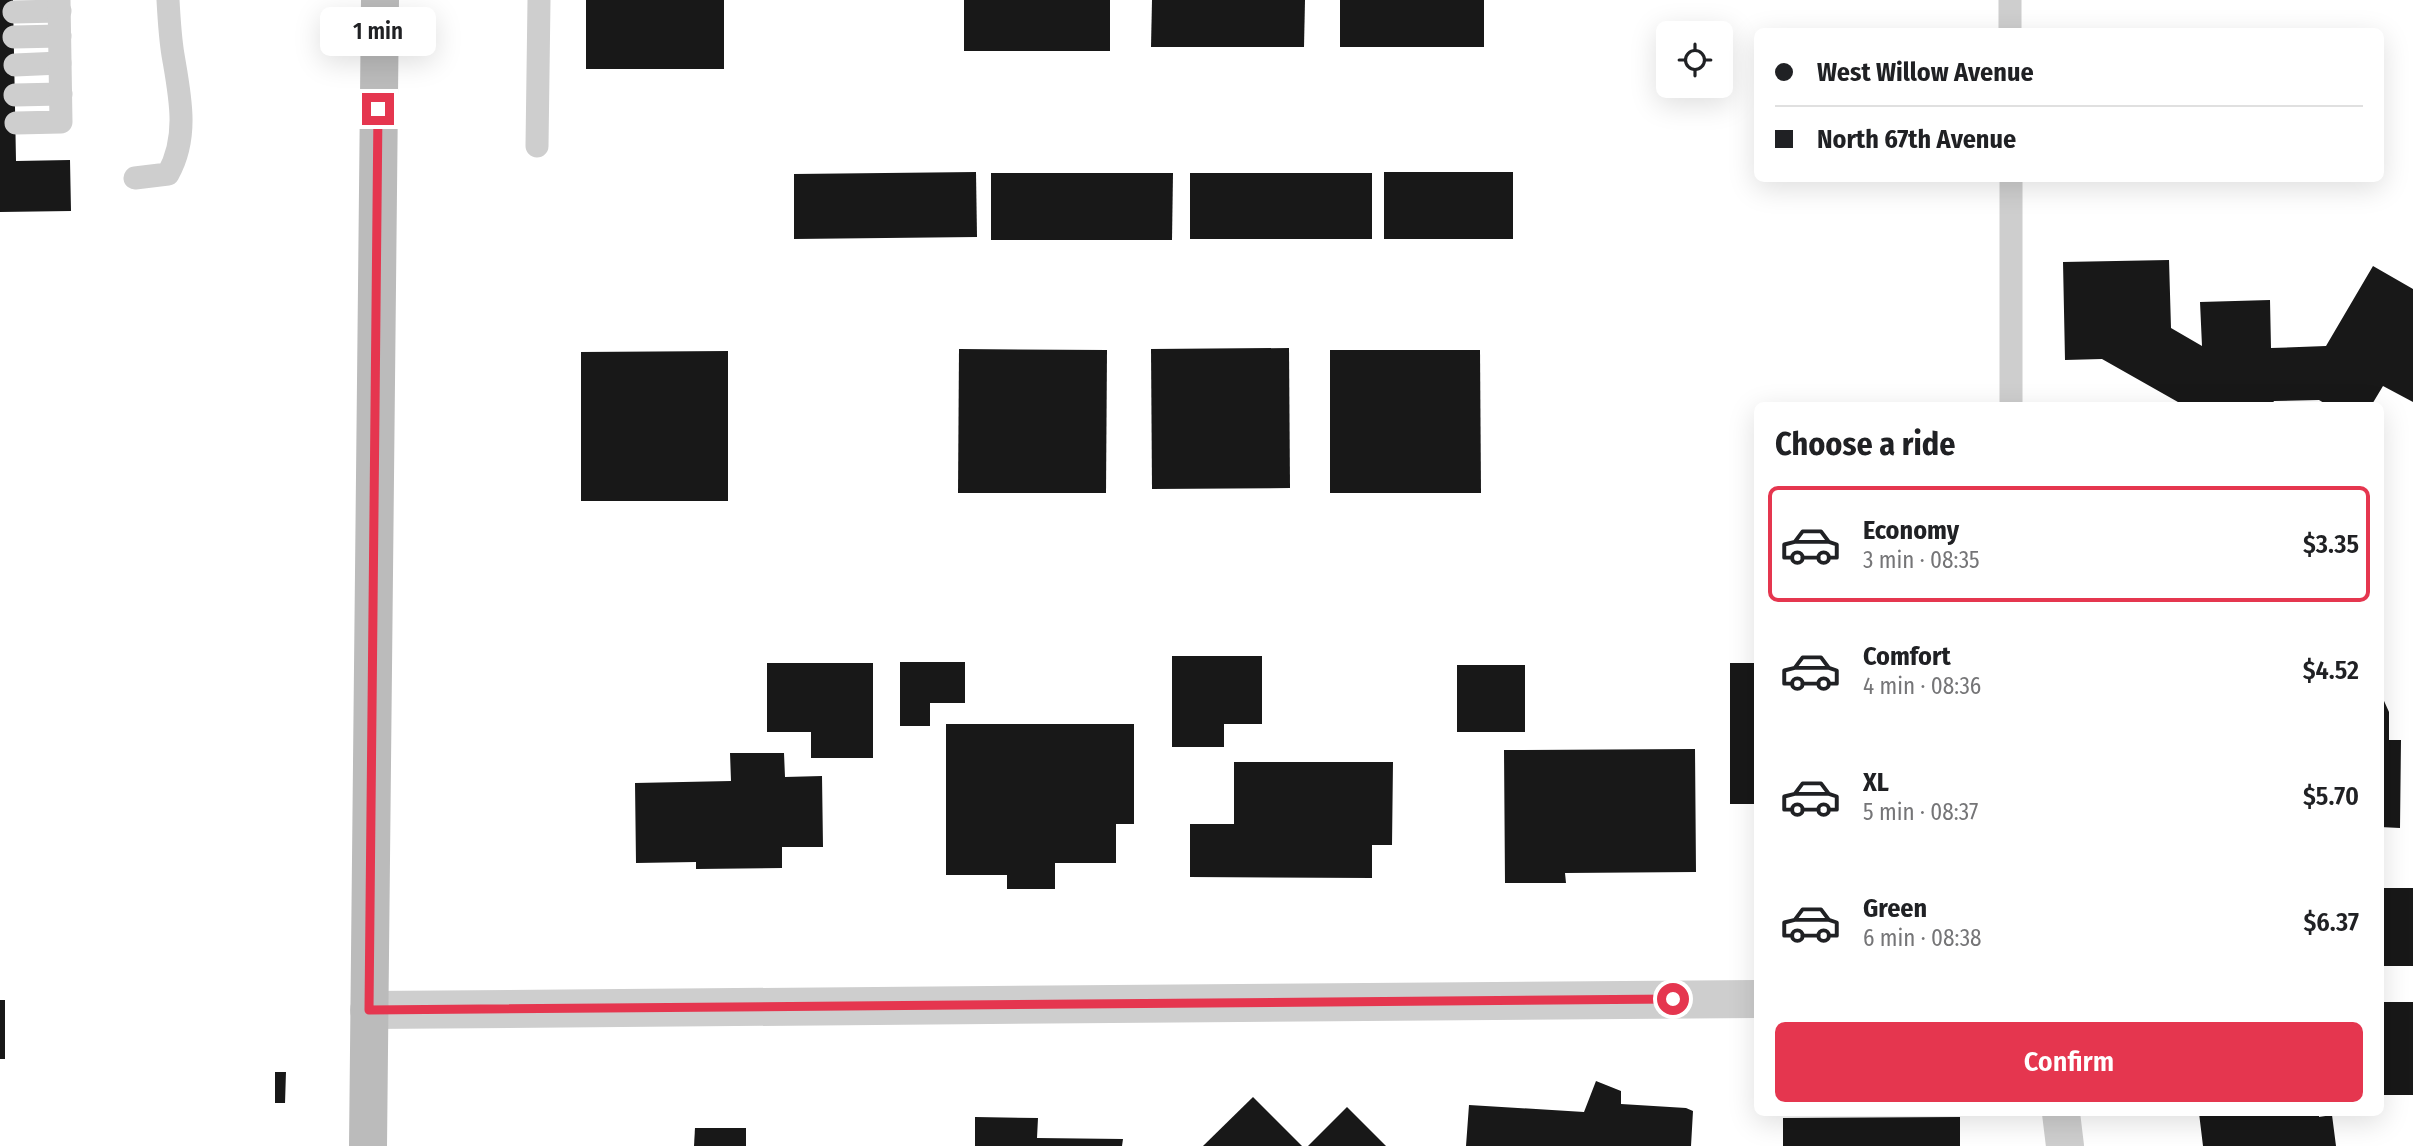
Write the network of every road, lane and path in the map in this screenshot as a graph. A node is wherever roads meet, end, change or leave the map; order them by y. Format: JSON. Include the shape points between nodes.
{"nodes":[{"id":1,"x":168,"y":0,"type":"edge"},
{"id":2,"x":380,"y":0,"type":"edge"},
{"id":3,"x":539,"y":0,"type":"edge"},
{"id":4,"x":2010,"y":0,"type":"edge"},
{"id":5,"x":60,"y":6,"type":"edge"},
{"id":6,"x":14,"y":12,"type":"dead end"},
{"id":7,"x":2010,"y":28,"type":"edge"},
{"id":8,"x":60,"y":36,"type":"junction"},
{"id":9,"x":14,"y":37,"type":"dead end"},
{"id":10,"x":60,"y":63,"type":"junction"},
{"id":11,"x":15,"y":65,"type":"dead end"},
{"id":12,"x":61,"y":94,"type":"junction"},
{"id":13,"x":15,"y":95,"type":"dead end"},
{"id":14,"x":16,"y":123,"type":"dead end"},
{"id":15,"x":537,"y":146,"type":"dead end"},
{"id":16,"x":135,"y":178,"type":"dead end"},
{"id":17,"x":2011,"y":182,"type":"edge"},
{"id":18,"x":2011,"y":402,"type":"edge"},
{"id":19,"x":1754,"y":999,"type":"edge"},
{"id":20,"x":369,"y":1010,"type":"junction"},
{"id":21,"x":2061,"y":1116,"type":"edge"},
{"id":22,"x":368,"y":1146,"type":"edge"},
{"id":23,"x":2065,"y":1146,"type":"edge"}],
"edges":[{"from":1,"to":16,"type":"lane","via":[[180,90],[177,159],[168,174]]},
{"from":2,"to":20,"type":"main road"},
{"from":3,"to":15,"type":"lane"},
{"from":4,"to":7,"type":"lane"},
{"from":5,"to":6,"type":"lane"},
{"from":5,"to":8,"type":"lane"},
{"from":8,"to":9,"type":"lane"},
{"from":8,"to":10,"type":"lane"},
{"from":10,"to":11,"type":"lane"},
{"from":10,"to":12,"type":"lane"},
{"from":12,"to":13,"type":"lane"},
{"from":12,"to":14,"type":"lane","via":[[61,122]]},
{"from":17,"to":18,"type":"lane"},
{"from":19,"to":20,"type":"street"},
{"from":20,"to":22,"type":"main road"},
{"from":21,"to":23,"type":"street"}]}
